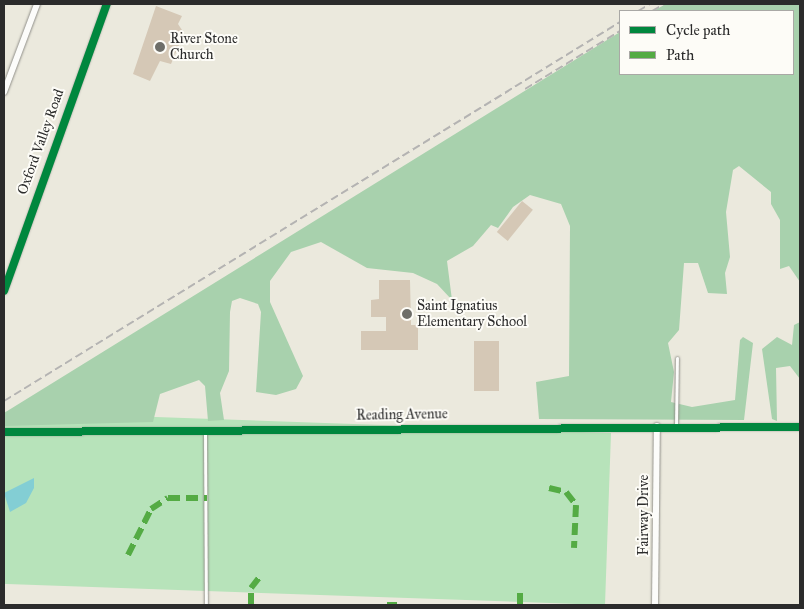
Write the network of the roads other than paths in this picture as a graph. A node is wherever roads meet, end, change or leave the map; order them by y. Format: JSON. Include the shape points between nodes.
{"nodes":[{"id":1,"x":37,"y":4,"type":"edge"},
{"id":2,"x":107,"y":4,"type":"edge"},
{"id":3,"x":4,"y":92,"type":"edge"},
{"id":4,"x":4,"y":291,"type":"edge"},
{"id":5,"x":678,"y":358,"type":"dead end"},
{"id":6,"x":657,"y":426,"type":"junction"},
{"id":7,"x":676,"y":426,"type":"junction"},
{"id":8,"x":800,"y":426,"type":"edge"},
{"id":9,"x":206,"y":430,"type":"junction"},
{"id":10,"x":4,"y":432,"type":"edge"},
{"id":11,"x":206,"y":605,"type":"edge"},
{"id":12,"x":656,"y":605,"type":"edge"}],
"edges":[{"from":1,"to":3,"type":"street"},
{"from":2,"to":4,"type":"street","name":"Oxford Valley Road"},
{"from":5,"to":7,"type":"lane"},
{"from":6,"to":7,"type":"street","name":"Reading Avenue"},
{"from":6,"to":9,"type":"street","name":"Reading Avenue"},
{"from":6,"to":12,"type":"street","name":"Fairway Drive"},
{"from":7,"to":8,"type":"street","name":"Reading Avenue"},
{"from":9,"to":10,"type":"street","name":"Reading Avenue"},
{"from":9,"to":11,"type":"lane"}]}
